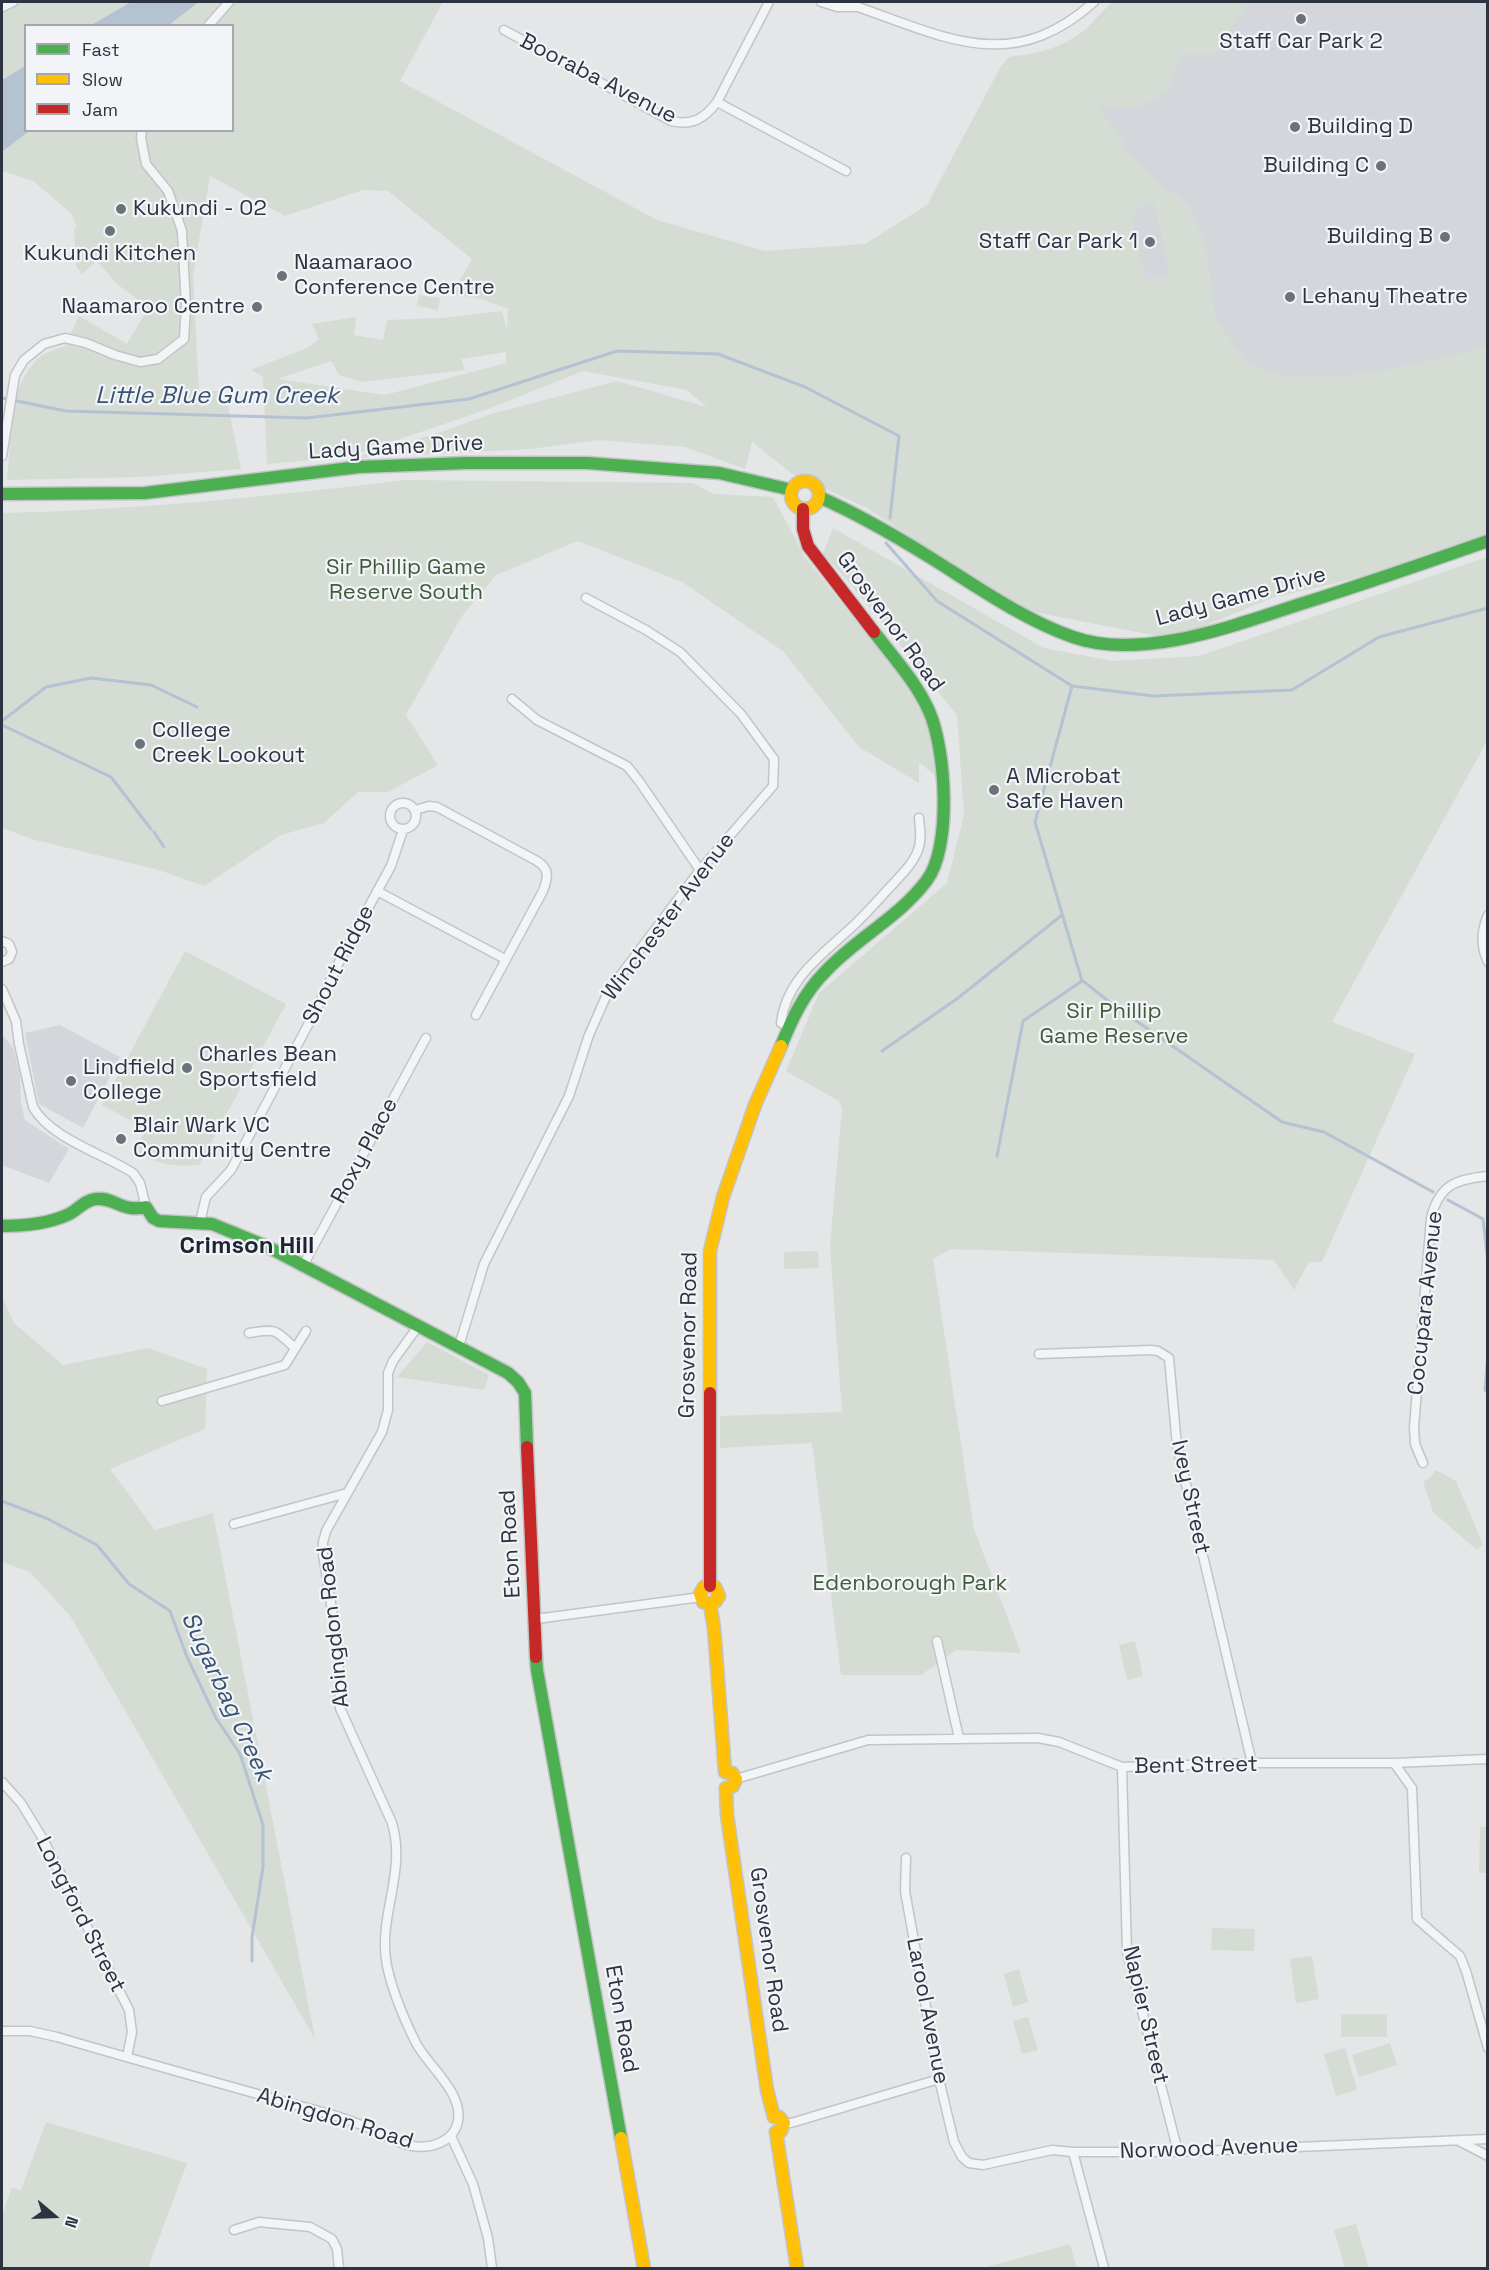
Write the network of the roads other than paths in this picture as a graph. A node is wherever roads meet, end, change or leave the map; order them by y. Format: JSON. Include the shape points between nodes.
{"nodes":[{"id":1,"x":13,"y":2,"type":"edge"},
{"id":2,"x":229,"y":2,"type":"edge"},
{"id":3,"x":769,"y":2,"type":"edge"},
{"id":4,"x":821,"y":2,"type":"edge"},
{"id":5,"x":1094,"y":2,"type":"edge"},
{"id":6,"x":854,"y":4,"type":"edge"},
{"id":7,"x":2,"y":7,"type":"edge"},
{"id":8,"x":210,"y":24,"type":"edge"},
{"id":9,"x":504,"y":30,"type":"dead end"},
{"id":10,"x":717,"y":102,"type":"junction"},
{"id":11,"x":142,"y":132,"type":"edge"},
{"id":12,"x":846,"y":171,"type":"dead end"},
{"id":13,"x":2,"y":456,"type":"edge"},
{"id":14,"x":792,"y":490,"type":"junction"},
{"id":15,"x":2,"y":494,"type":"edge"},
{"id":16,"x":819,"y":497,"type":"junction"},
{"id":17,"x":803,"y":508,"type":"junction"},
{"id":18,"x":1488,"y":541,"type":"edge"},
{"id":19,"x":586,"y":598,"type":"dead end"},
{"id":20,"x":512,"y":699,"type":"dead end"},
{"id":21,"x":415,"y":810,"type":"junction"},
{"id":22,"x":919,"y":818,"type":"dead end"},
{"id":23,"x":403,"y":830,"type":"junction"},
{"id":24,"x":700,"y":870,"type":"junction"},
{"id":25,"x":377,"y":891,"type":"junction"},
{"id":26,"x":1488,"y":915,"type":"edge"},
{"id":27,"x":2,"y":941,"type":"edge"},
{"id":28,"x":505,"y":960,"type":"junction"},
{"id":29,"x":2,"y":962,"type":"edge"},
{"id":30,"x":1488,"y":962,"type":"edge"},
{"id":31,"x":2,"y":989,"type":"edge"},
{"id":32,"x":476,"y":1015,"type":"dead end"},
{"id":33,"x":789,"y":1027,"type":"junction"},
{"id":34,"x":426,"y":1038,"type":"dead end"},
{"id":35,"x":1488,"y":1176,"type":"edge"},
{"id":36,"x":146,"y":1207,"type":"junction"},
{"id":37,"x":200,"y":1222,"type":"junction"},
{"id":38,"x":2,"y":1226,"type":"edge"},
{"id":39,"x":304,"y":1264,"type":"junction"},
{"id":40,"x":419,"y":1325,"type":"junction"},
{"id":41,"x":306,"y":1331,"type":"dead end"},
{"id":42,"x":249,"y":1333,"type":"dead end"},
{"id":43,"x":459,"y":1346,"type":"junction"},
{"id":44,"x":295,"y":1348,"type":"junction"},
{"id":45,"x":1040,"y":1354,"type":"dead end"},
{"id":46,"x":162,"y":1401,"type":"dead end"},
{"id":47,"x":1422,"y":1463,"type":"dead end"},
{"id":48,"x":347,"y":1493,"type":"junction"},
{"id":49,"x":234,"y":1524,"type":"dead end"},
{"id":50,"x":706,"y":1600,"type":"junction"},
{"id":51,"x":536,"y":1619,"type":"junction"},
{"id":52,"x":937,"y":1641,"type":"dead end"},
{"id":53,"x":959,"y":1738,"type":"junction"},
{"id":54,"x":1488,"y":1759,"type":"edge"},
{"id":55,"x":1252,"y":1763,"type":"junction"},
{"id":56,"x":1394,"y":1763,"type":"junction"},
{"id":57,"x":1122,"y":1767,"type":"junction"},
{"id":58,"x":729,"y":1780,"type":"junction"},
{"id":59,"x":2,"y":1782,"type":"edge"},
{"id":60,"x":906,"y":1858,"type":"dead end"},
{"id":61,"x":2,"y":2031,"type":"edge"},
{"id":62,"x":1488,"y":2048,"type":"edge"},
{"id":63,"x":127,"y":2057,"type":"junction"},
{"id":64,"x":939,"y":2079,"type":"junction"},
{"id":65,"x":778,"y":2124,"type":"junction"},
{"id":66,"x":451,"y":2136,"type":"junction"},
{"id":67,"x":1488,"y":2139,"type":"edge"},
{"id":68,"x":1455,"y":2140,"type":"junction"},
{"id":69,"x":1073,"y":2152,"type":"junction"},
{"id":70,"x":1178,"y":2152,"type":"junction"},
{"id":71,"x":1488,"y":2156,"type":"edge"},
{"id":72,"x":966,"y":2161,"type":"joint"},
{"id":73,"x":234,"y":2230,"type":"dead end"},
{"id":74,"x":339,"y":2268,"type":"edge"},
{"id":75,"x":492,"y":2268,"type":"edge"},
{"id":76,"x":644,"y":2268,"type":"edge"},
{"id":77,"x":797,"y":2268,"type":"edge"},
{"id":78,"x":1104,"y":2268,"type":"edge"}],
"edges":[{"from":1,"to":7,"type":"street"},
{"from":2,"to":8,"type":"street"},
{"from":3,"to":10,"type":"street","name":"Booraba Avenue"},
{"from":4,"to":6,"type":"street","via":[[837,7]]},
{"from":5,"to":6,"type":"street","via":[[1059,28],[1035,39],[1005,45],[953,40]]},
{"from":9,"to":10,"type":"street","name":"Booraba Avenue","via":[[671,121],[693,122],[706,116]]},
{"from":10,"to":12,"type":"street"},
{"from":11,"to":13,"type":"street","via":[[146,164],[168,191],[182,231],[184,339],[158,359],[140,362],[65,338],[44,344],[24,360],[15,375]]},
{"from":14,"to":15,"type":"street","name":"Lady Game Drive","via":[[718,473],[587,463],[466,463],[359,467],[145,493]]},
{"from":14,"to":16,"type":"street","via":[[798,483],[811,482],[818,488]]},
{"from":14,"to":17,"type":"street","via":[[793,502]]},
{"from":16,"to":17,"type":"street","via":[[812,507]]},
{"from":16,"to":18,"type":"street","name":"Lady Game Drive","via":[[890,531],[991,597],[1030,617],[1073,638],[1118,646],[1150,644],[1216,629]]},
{"from":17,"to":33,"type":"street","name":"Grosvenor Road","via":[[808,546],[917,688],[930,713],[940,754],[942,844],[927,880],[821,976],[807,992]]},
{"from":19,"to":24,"type":"street","name":"Winchester Avenue","via":[[680,652],[741,714],[774,759],[774,786]]},
{"from":20,"to":24,"type":"street","via":[[537,720],[627,766]]},
{"from":21,"to":23,"type":"street","via":[[415,823]]},
{"from":21,"to":23,"type":"street","via":[[405,803],[393,808],[390,821]]},
{"from":21,"to":28,"type":"street","via":[[437,807],[545,868],[546,884]]},
{"from":22,"to":33,"type":"street","name":"Grosvenor Road","via":[[919,848],[906,869],[862,918],[804,970],[782,1011],[781,1023]]},
{"from":23,"to":25,"type":"street","name":"Shout Ridge"},
{"from":24,"to":43,"type":"street","name":"Winchester Avenue","via":[[608,992],[569,1096],[484,1264]]},
{"from":25,"to":28,"type":"street"},
{"from":25,"to":37,"type":"street","name":"Shout Ridge","via":[[233,1167],[206,1197]]},
{"from":26,"to":30,"type":"street","via":[[1482,942]]},
{"from":27,"to":29,"type":"street","via":[[9,944],[12,952]]},
{"from":28,"to":32,"type":"street"},
{"from":31,"to":36,"type":"street","via":[[16,1021],[37,1115],[56,1131],[133,1173]]},
{"from":33,"to":50,"type":"street","name":"Grosvenor Road","via":[[723,1197],[710,1251],[710,1586],[715,1587],[719,1596],[716,1601]]},
{"from":34,"to":39,"type":"street","name":"Roxy Place"},
{"from":35,"to":47,"type":"street","name":"Cocupara Avenue","via":[[1461,1179],[1449,1186],[1431,1218],[1413,1427]]},
{"from":36,"to":37,"type":"street","name":"Eton Road","via":[[159,1221]]},
{"from":36,"to":38,"type":"street","name":"Eton Road","via":[[126,1209],[96,1198],[56,1220]]},
{"from":37,"to":39,"type":"street","name":"Eton Road","via":[[237,1233]]},
{"from":39,"to":40,"type":"street","name":"Eton Road"},
{"from":40,"to":43,"type":"street","name":"Eton Road"},
{"from":40,"to":48,"type":"street","name":"Abingdon Road","via":[[393,1361],[388,1373],[386,1421]]},
{"from":41,"to":44,"type":"street"},
{"from":42,"to":44,"type":"street","via":[[268,1329]]},
{"from":43,"to":51,"type":"street","name":"Eton Road","via":[[514,1377],[525,1393]]},
{"from":44,"to":46,"type":"street","via":[[285,1365]]},
{"from":45,"to":55,"type":"street","name":"Ivey Street","via":[[1151,1350],[1169,1358],[1177,1446]]},
{"from":48,"to":49,"type":"street"},
{"from":48,"to":66,"type":"street","name":"Abingdon Road","via":[[323,1542],[338,1647],[340,1708],[396,1838],[396,1873],[384,1944],[387,1964],[415,2042],[458,2107],[459,2117]]},
{"from":50,"to":51,"type":"street"},
{"from":50,"to":58,"type":"street","name":"Grosvenor Road","via":[[714,1628]]},
{"from":51,"to":76,"type":"street","name":"Eton Road","via":[[537,1670]]},
{"from":52,"to":53,"type":"street"},
{"from":53,"to":57,"type":"street","name":"Bent Street","via":[[1038,1738],[1059,1742]]},
{"from":53,"to":58,"type":"street","name":"Bent Street","via":[[868,1740]]},
{"from":54,"to":56,"type":"street","name":"Bent Street"},
{"from":55,"to":56,"type":"street","name":"Bent Street"},
{"from":55,"to":57,"type":"street","name":"Bent Street"},
{"from":56,"to":62,"type":"street","via":[[1412,1788],[1417,1919],[1460,1956]]},
{"from":57,"to":70,"type":"street","name":"Napier Street","via":[[1127,1952]]},
{"from":58,"to":65,"type":"street","name":"Grosvenor Road","via":[[727,1815],[765,2079]]},
{"from":59,"to":63,"type":"street","name":"Longford Street","via":[[21,1803],[43,1839],[129,2010],[132,2032]]},
{"from":60,"to":64,"type":"street","name":"Larool Avenue","via":[[905,1891]]},
{"from":61,"to":63,"type":"street","name":"Abingdon Road","via":[[42,2033]]},
{"from":63,"to":66,"type":"street","name":"Abingdon Road","via":[[339,2117],[411,2146],[436,2145]]},
{"from":64,"to":65,"type":"street"},
{"from":64,"to":72,"type":"street","name":"Larool Avenue","via":[[954,2142]]},
{"from":65,"to":77,"type":"street","name":"Grosvenor Road"},
{"from":66,"to":75,"type":"street","via":[[472,2184],[488,2238]]},
{"from":67,"to":68,"type":"street","name":"Norwood Avenue"},
{"from":68,"to":70,"type":"street","name":"Norwood Avenue"},
{"from":68,"to":71,"type":"street","name":"Norwood Avenue"},
{"from":69,"to":70,"type":"street","name":"Norwood Avenue"},
{"from":69,"to":72,"type":"street","name":"Norwood Avenue","via":[[1052,2150],[976,2166]]},
{"from":69,"to":78,"type":"street"},
{"from":73,"to":74,"type":"street","via":[[259,2222],[310,2227],[332,2239]]}]}
